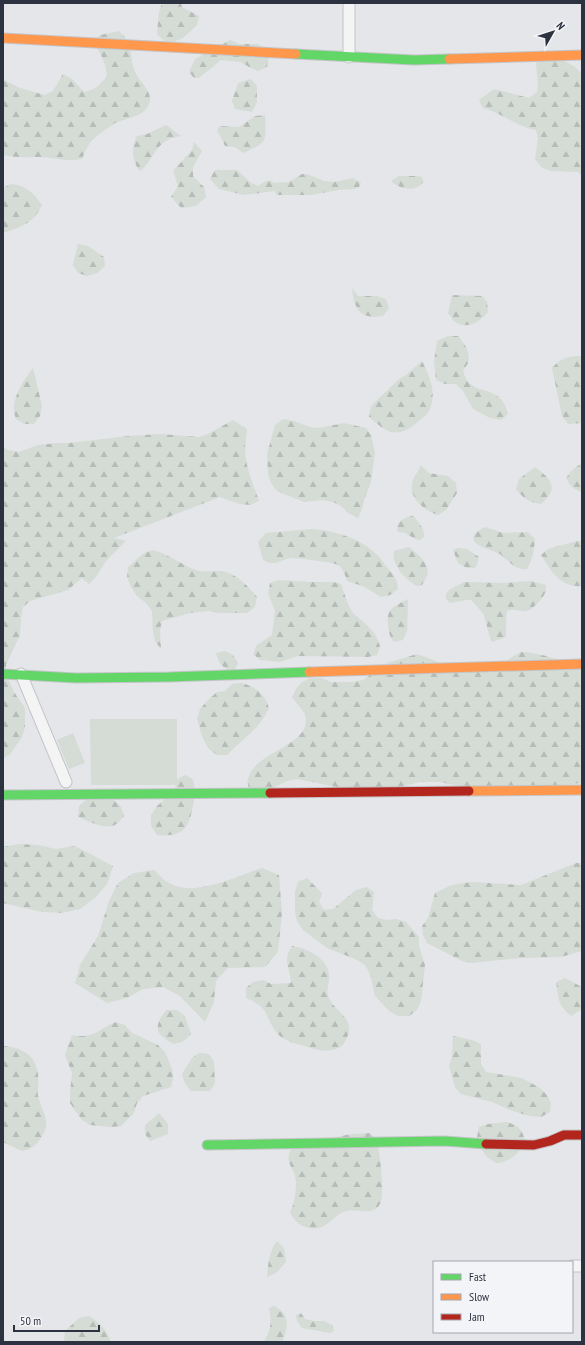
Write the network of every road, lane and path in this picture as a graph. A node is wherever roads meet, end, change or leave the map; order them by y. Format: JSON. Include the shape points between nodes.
{"nodes":[{"id":1,"x":349,"y":3,"type":"edge"},
{"id":2,"x":3,"y":38,"type":"edge"},
{"id":3,"x":582,"y":55,"type":"edge"},
{"id":4,"x":349,"y":57,"type":"junction"},
{"id":5,"x":582,"y":664,"type":"edge"},
{"id":6,"x":3,"y":674,"type":"edge"},
{"id":7,"x":21,"y":674,"type":"junction"},
{"id":8,"x":66,"y":782,"type":"dead end"},
{"id":9,"x":582,"y":790,"type":"edge"},
{"id":10,"x":3,"y":795,"type":"edge"},
{"id":11,"x":582,"y":1135,"type":"edge"},
{"id":12,"x":207,"y":1145,"type":"dead end"}],
"edges":[{"from":1,"to":4,"type":"street"},
{"from":2,"to":4,"type":"street"},
{"from":3,"to":4,"type":"street","via":[[414,60]]},
{"from":5,"to":7,"type":"street","via":[[169,677],[76,678]]},
{"from":6,"to":7,"type":"street"},
{"from":7,"to":8,"type":"street"},
{"from":9,"to":10,"type":"street"},
{"from":11,"to":12,"type":"street","via":[[564,1135],[534,1145],[444,1141]]}]}
